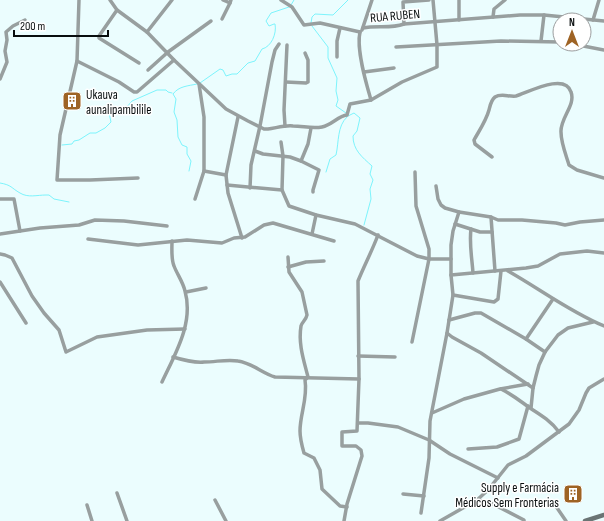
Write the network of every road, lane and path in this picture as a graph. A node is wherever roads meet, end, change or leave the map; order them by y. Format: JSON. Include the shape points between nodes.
{"nodes":[{"id":1,"x":79,"y":0,"type":"edge"},
{"id":2,"x":110,"y":0,"type":"edge"},
{"id":3,"x":172,"y":0,"type":"edge"},
{"id":4,"x":223,"y":0,"type":"edge"},
{"id":5,"x":281,"y":0,"type":"edge"},
{"id":6,"x":372,"y":0,"type":"edge"},
{"id":7,"x":429,"y":0,"type":"edge"},
{"id":8,"x":433,"y":0,"type":"edge"},
{"id":9,"x":459,"y":0,"type":"edge"},
{"id":10,"x":505,"y":0,"type":"edge"},
{"id":11,"x":599,"y":0,"type":"edge"},
{"id":12,"x":231,"y":1,"type":"edge"},
{"id":13,"x":117,"y":10,"type":"junction"},
{"id":14,"x":544,"y":15,"type":"junction"},
{"id":15,"x":493,"y":17,"type":"junction"},
{"id":16,"x":25,"y":20,"type":"dead end"},
{"id":17,"x":222,"y":20,"type":"dead end"},
{"id":18,"x":459,"y":20,"type":"junction"},
{"id":19,"x":593,"y":20,"type":"junction"},
{"id":20,"x":211,"y":21,"type":"dead end"},
{"id":21,"x":604,"y":21,"type":"edge"},
{"id":22,"x":434,"y":22,"type":"junction"},
{"id":23,"x":404,"y":24,"type":"junction"},
{"id":24,"x":340,"y":28,"type":"junction"},
{"id":25,"x":363,"y":28,"type":"junction"},
{"id":26,"x":147,"y":32,"type":"junction"},
{"id":27,"x":360,"y":32,"type":"junction"},
{"id":28,"x":541,"y":42,"type":"junction"},
{"id":29,"x":552,"y":42,"type":"edge"},
{"id":30,"x":279,"y":44,"type":"dead end"},
{"id":31,"x":287,"y":45,"type":"dead end"},
{"id":32,"x":437,"y":45,"type":"junction"},
{"id":33,"x":396,"y":47,"type":"dead end"},
{"id":34,"x":592,"y":48,"type":"edge"},
{"id":35,"x":604,"y":50,"type":"edge"},
{"id":36,"x":168,"y":52,"type":"junction"},
{"id":37,"x":305,"y":53,"type":"dead end"},
{"id":38,"x":337,"y":58,"type":"dead end"},
{"id":39,"x":174,"y":60,"type":"junction"},
{"id":40,"x":77,"y":61,"type":"junction"},
{"id":41,"x":139,"y":63,"type":"dead end"},
{"id":42,"x":394,"y":68,"type":"dead end"},
{"id":43,"x":148,"y":70,"type":"dead end"},
{"id":44,"x":364,"y":72,"type":"junction"},
{"id":45,"x":0,"y":79,"type":"edge"},
{"id":46,"x":286,"y":82,"type":"junction"},
{"id":47,"x":199,"y":84,"type":"junction"},
{"id":48,"x":371,"y":100,"type":"junction"},
{"id":49,"x":238,"y":117,"type":"junction"},
{"id":50,"x":260,"y":126,"type":"junction"},
{"id":51,"x":285,"y":126,"type":"junction"},
{"id":52,"x":311,"y":128,"type":"junction"},
{"id":53,"x":281,"y":142,"type":"dead end"},
{"id":54,"x":255,"y":151,"type":"junction"},
{"id":55,"x":283,"y":156,"type":"junction"},
{"id":56,"x":492,"y":157,"type":"dead end"},
{"id":57,"x":301,"y":161,"type":"junction"},
{"id":58,"x":204,"y":171,"type":"junction"},
{"id":59,"x":415,"y":172,"type":"dead end"},
{"id":60,"x":226,"y":175,"type":"junction"},
{"id":61,"x":138,"y":178,"type":"dead end"},
{"id":62,"x":604,"y":178,"type":"edge"},
{"id":63,"x":227,"y":185,"type":"junction"},
{"id":64,"x":436,"y":186,"type":"dead end"},
{"id":65,"x":250,"y":188,"type":"junction"},
{"id":66,"x":282,"y":190,"type":"junction"},
{"id":67,"x":313,"y":192,"type":"dead end"},
{"id":68,"x":0,"y":199,"type":"edge"},
{"id":69,"x":195,"y":199,"type":"dead end"},
{"id":70,"x":460,"y":212,"type":"junction"},
{"id":71,"x":316,"y":215,"type":"junction"},
{"id":72,"x":492,"y":217,"type":"junction"},
{"id":73,"x":604,"y":220,"type":"edge"},
{"id":74,"x":455,"y":224,"type":"junction"},
{"id":75,"x":167,"y":226,"type":"dead end"},
{"id":76,"x":471,"y":229,"type":"junction"},
{"id":77,"x":20,"y":232,"type":"junction"},
{"id":78,"x":492,"y":232,"type":"junction"},
{"id":79,"x":0,"y":234,"type":"edge"},
{"id":80,"x":312,"y":234,"type":"junction"},
{"id":81,"x":378,"y":235,"type":"junction"},
{"id":82,"x":242,"y":238,"type":"junction"},
{"id":83,"x":88,"y":239,"type":"dead end"},
{"id":84,"x":172,"y":241,"type":"junction"},
{"id":85,"x":334,"y":241,"type":"dead end"},
{"id":86,"x":604,"y":253,"type":"edge"},
{"id":87,"x":0,"y":254,"type":"edge"},
{"id":88,"x":288,"y":257,"type":"dead end"},
{"id":89,"x":429,"y":259,"type":"junction"},
{"id":90,"x":451,"y":259,"type":"junction"},
{"id":91,"x":324,"y":261,"type":"dead end"},
{"id":92,"x":288,"y":267,"type":"junction"},
{"id":93,"x":507,"y":270,"type":"junction"},
{"id":94,"x":495,"y":271,"type":"junction"},
{"id":95,"x":501,"y":271,"type":"junction"},
{"id":96,"x":473,"y":273,"type":"junction"},
{"id":97,"x":451,"y":275,"type":"junction"},
{"id":98,"x":0,"y":282,"type":"edge"},
{"id":99,"x":206,"y":288,"type":"dead end"},
{"id":100,"x":186,"y":292,"type":"junction"},
{"id":101,"x":453,"y":295,"type":"junction"},
{"id":102,"x":553,"y":299,"type":"junction"},
{"id":103,"x":449,"y":320,"type":"junction"},
{"id":104,"x":593,"y":322,"type":"junction"},
{"id":105,"x":26,"y":323,"type":"dead end"},
{"id":106,"x":604,"y":326,"type":"edge"},
{"id":107,"x":185,"y":329,"type":"junction"},
{"id":108,"x":447,"y":333,"type":"junction"},
{"id":109,"x":526,"y":339,"type":"junction"},
{"id":110,"x":412,"y":342,"type":"dead end"},
{"id":111,"x":545,"y":352,"type":"junction"},
{"id":112,"x":358,"y":356,"type":"junction"},
{"id":113,"x":173,"y":357,"type":"junction"},
{"id":114,"x":395,"y":357,"type":"dead end"},
{"id":115,"x":308,"y":377,"type":"junction"},
{"id":116,"x":359,"y":379,"type":"junction"},
{"id":117,"x":604,"y":379,"type":"edge"},
{"id":118,"x":162,"y":382,"type":"dead end"},
{"id":119,"x":529,"y":384,"type":"junction"},
{"id":120,"x":533,"y":388,"type":"junction"},
{"id":121,"x":500,"y":389,"type":"junction"},
{"id":122,"x":529,"y":407,"type":"junction"},
{"id":123,"x":432,"y":414,"type":"junction"},
{"id":124,"x":358,"y":423,"type":"junction"},
{"id":125,"x":559,"y":432,"type":"junction"},
{"id":126,"x":429,"y":440,"type":"junction"},
{"id":127,"x":468,"y":449,"type":"dead end"},
{"id":128,"x":498,"y":478,"type":"junction"},
{"id":129,"x":117,"y":493,"type":"dead end"},
{"id":130,"x":404,"y":494,"type":"dead end"},
{"id":131,"x":424,"y":496,"type":"junction"},
{"id":132,"x":215,"y":500,"type":"dead end"},
{"id":133,"x":477,"y":500,"type":"junction"},
{"id":134,"x":553,"y":502,"type":"dead end"},
{"id":135,"x":87,"y":505,"type":"dead end"},
{"id":136,"x":347,"y":507,"type":"junction"},
{"id":137,"x":421,"y":513,"type":"dead end"},
{"id":138,"x":604,"y":515,"type":"edge"},
{"id":139,"x":92,"y":521,"type":"edge"},
{"id":140,"x":127,"y":521,"type":"edge"},
{"id":141,"x":226,"y":521,"type":"edge"},
{"id":142,"x":344,"y":521,"type":"edge"},
{"id":143,"x":440,"y":521,"type":"edge"},
{"id":144,"x":524,"y":521,"type":"edge"},
{"id":145,"x":566,"y":521,"type":"edge"},
{"id":146,"x":585,"y":521,"type":"edge"}],
"edges":[{"from":1,"to":40,"type":"street"},
{"from":2,"to":13,"type":"street"},
{"from":3,"to":26,"type":"street"},
{"from":4,"to":12,"type":"street"},
{"from":5,"to":24,"type":"street","via":[[292,7],[304,26],[320,23]]},
{"from":6,"to":25,"type":"street","name":"RUA RUBEN"},
{"from":7,"to":23,"type":"street","via":[[403,2]]},
{"from":8,"to":22,"type":"street"},
{"from":9,"to":18,"type":"street"},
{"from":10,"to":15,"type":"street","via":[[494,10]]},
{"from":11,"to":19,"type":"street"},
{"from":12,"to":17,"type":"street"},
{"from":13,"to":26,"type":"street"},
{"from":13,"to":41,"type":"street","via":[[99,36]]},
{"from":14,"to":15,"type":"street","name":"RUA RUBEN"},
{"from":14,"to":19,"type":"street","name":"RUA RUBEN"},
{"from":14,"to":28,"type":"street"},
{"from":15,"to":18,"type":"street","name":"RUA RUBEN"},
{"from":16,"to":45,"type":"street","via":[[6,32],[7,62]]},
{"from":18,"to":22,"type":"street","name":"RUA RUBEN"},
{"from":19,"to":21,"type":"street","name":"RUA RUBEN"},
{"from":20,"to":36,"type":"street"},
{"from":22,"to":23,"type":"street","name":"RUA RUBEN"},
{"from":22,"to":32,"type":"street"},
{"from":23,"to":25,"type":"street","name":"RUA RUBEN"},
{"from":24,"to":27,"type":"street"},
{"from":24,"to":38,"type":"street"},
{"from":25,"to":27,"type":"street"},
{"from":26,"to":36,"type":"street"},
{"from":27,"to":44,"type":"street","name":"RUA RUBEN","via":[[359,48]]},
{"from":28,"to":29,"type":"street"},
{"from":28,"to":32,"type":"street","via":[[501,41]]},
{"from":30,"to":50,"type":"street","via":[[272,62]]},
{"from":31,"to":46,"type":"street"},
{"from":32,"to":33,"type":"street"},
{"from":32,"to":48,"type":"street","via":[[437,68],[402,82]]},
{"from":34,"to":35,"type":"street"},
{"from":36,"to":39,"type":"street"},
{"from":36,"to":43,"type":"street"},
{"from":37,"to":46,"type":"street","via":[[308,60],[308,82]]},
{"from":39,"to":40,"type":"street","via":[[137,92]]},
{"from":39,"to":47,"type":"street"},
{"from":40,"to":61,"type":"street","via":[[60,135],[57,180]]},
{"from":42,"to":44,"type":"street"},
{"from":44,"to":48,"type":"street","name":"RUA RUBEN"},
{"from":46,"to":51,"type":"street"},
{"from":47,"to":49,"type":"street"},
{"from":47,"to":58,"type":"street","via":[[204,117]]},
{"from":48,"to":52,"type":"street","via":[[350,104],[347,115],[342,115],[325,126]]},
{"from":49,"to":50,"type":"street"},
{"from":49,"to":60,"type":"street"},
{"from":50,"to":51,"type":"street","via":[[264,129]]},
{"from":50,"to":54,"type":"street"},
{"from":51,"to":52,"type":"street"},
{"from":52,"to":57,"type":"street"},
{"from":53,"to":55,"type":"street"},
{"from":54,"to":55,"type":"street"},
{"from":54,"to":65,"type":"street","via":[[251,165]]},
{"from":55,"to":57,"type":"street"},
{"from":55,"to":66,"type":"street"},
{"from":56,"to":62,"type":"street","via":[[475,144],[474,140],[494,97],[518,95],[544,84],[562,84],[568,86],[571,91],[570,104],[561,132],[569,165]]},
{"from":57,"to":67,"type":"street","via":[[319,170]]},
{"from":58,"to":60,"type":"street"},
{"from":58,"to":69,"type":"street"},
{"from":59,"to":89,"type":"street","via":[[416,206],[429,249]]},
{"from":60,"to":63,"type":"street"},
{"from":63,"to":65,"type":"street"},
{"from":63,"to":82,"type":"street"},
{"from":64,"to":70,"type":"street","via":[[441,205]]},
{"from":65,"to":66,"type":"street"},
{"from":66,"to":71,"type":"street","via":[[289,206]]},
{"from":68,"to":77,"type":"street","via":[[14,199]]},
{"from":70,"to":72,"type":"street"},
{"from":70,"to":74,"type":"street"},
{"from":71,"to":80,"type":"street"},
{"from":71,"to":81,"type":"street","via":[[355,224]]},
{"from":72,"to":73,"type":"street","via":[[498,220],[556,223],[564,226]]},
{"from":72,"to":78,"type":"street"},
{"from":74,"to":76,"type":"street"},
{"from":74,"to":90,"type":"street"},
{"from":75,"to":77,"type":"street","via":[[95,220],[79,225]]},
{"from":76,"to":78,"type":"street"},
{"from":76,"to":96,"type":"street","via":[[469,241]]},
{"from":77,"to":79,"type":"street"},
{"from":78,"to":94,"type":"street"},
{"from":80,"to":82,"type":"street","via":[[269,224]]},
{"from":80,"to":85,"type":"street"},
{"from":81,"to":89,"type":"street"},
{"from":81,"to":112,"type":"street","via":[[358,281]]},
{"from":82,"to":84,"type":"street","via":[[222,243]]},
{"from":83,"to":84,"type":"street","via":[[138,244]]},
{"from":84,"to":100,"type":"street","via":[[173,265]]},
{"from":86,"to":93,"type":"street","via":[[587,251],[560,254],[538,266]]},
{"from":87,"to":107,"type":"street","via":[[12,258],[32,296],[60,330],[66,352],[97,337],[147,330]]},
{"from":88,"to":92,"type":"street"},
{"from":89,"to":90,"type":"street"},
{"from":89,"to":110,"type":"street"},
{"from":90,"to":97,"type":"street"},
{"from":91,"to":92,"type":"street"},
{"from":92,"to":115,"type":"street","via":[[302,292],[306,308],[306,317],[301,326],[301,350]]},
{"from":93,"to":95,"type":"street"},
{"from":93,"to":102,"type":"street"},
{"from":94,"to":95,"type":"street"},
{"from":94,"to":96,"type":"street"},
{"from":95,"to":101,"type":"street","via":[[498,299],[494,302]]},
{"from":96,"to":97,"type":"street"},
{"from":97,"to":101,"type":"street"},
{"from":98,"to":105,"type":"street"},
{"from":99,"to":100,"type":"street"},
{"from":100,"to":107,"type":"street","via":[[188,305]]},
{"from":101,"to":103,"type":"street"},
{"from":102,"to":104,"type":"street"},
{"from":102,"to":109,"type":"street"},
{"from":103,"to":108,"type":"street"},
{"from":103,"to":109,"type":"street","via":[[475,312],[481,313]]},
{"from":104,"to":106,"type":"street"},
{"from":104,"to":111,"type":"street","via":[[568,328],[558,335]]},
{"from":107,"to":113,"type":"street"},
{"from":108,"to":119,"type":"street"},
{"from":108,"to":123,"type":"street"},
{"from":109,"to":111,"type":"street"},
{"from":111,"to":120,"type":"street"},
{"from":112,"to":114,"type":"street"},
{"from":112,"to":116,"type":"street"},
{"from":113,"to":115,"type":"street","via":[[203,362],[236,360],[275,377]]},
{"from":113,"to":118,"type":"street"},
{"from":115,"to":116,"type":"street"},
{"from":115,"to":136,"type":"street","via":[[305,380],[300,441],[304,453],[314,458],[320,470],[322,489],[340,506]]},
{"from":116,"to":124,"type":"street"},
{"from":117,"to":125,"type":"street","via":[[589,388],[569,424]]},
{"from":119,"to":120,"type":"street"},
{"from":119,"to":121,"type":"street"},
{"from":120,"to":122,"type":"street"},
{"from":121,"to":122,"type":"street"},
{"from":121,"to":123,"type":"street","via":[[464,399]]},
{"from":122,"to":125,"type":"street","via":[[549,420]]},
{"from":122,"to":127,"type":"street","via":[[519,439],[497,447]]},
{"from":123,"to":126,"type":"street"},
{"from":124,"to":126,"type":"street","via":[[388,425]]},
{"from":124,"to":136,"type":"street","via":[[357,432],[342,432],[342,446],[356,446],[362,456]]},
{"from":125,"to":128,"type":"street","via":[[526,456],[508,465]]},
{"from":126,"to":128,"type":"street","via":[[450,454]]},
{"from":126,"to":131,"type":"street"},
{"from":128,"to":133,"type":"street"},
{"from":129,"to":140,"type":"street"},
{"from":130,"to":131,"type":"street"},
{"from":131,"to":137,"type":"street"},
{"from":132,"to":141,"type":"street"},
{"from":133,"to":143,"type":"street"},
{"from":133,"to":144,"type":"street","via":[[491,503]]},
{"from":134,"to":145,"type":"street"},
{"from":135,"to":139,"type":"street"},
{"from":136,"to":142,"type":"street"},
{"from":138,"to":146,"type":"main road"}]}
